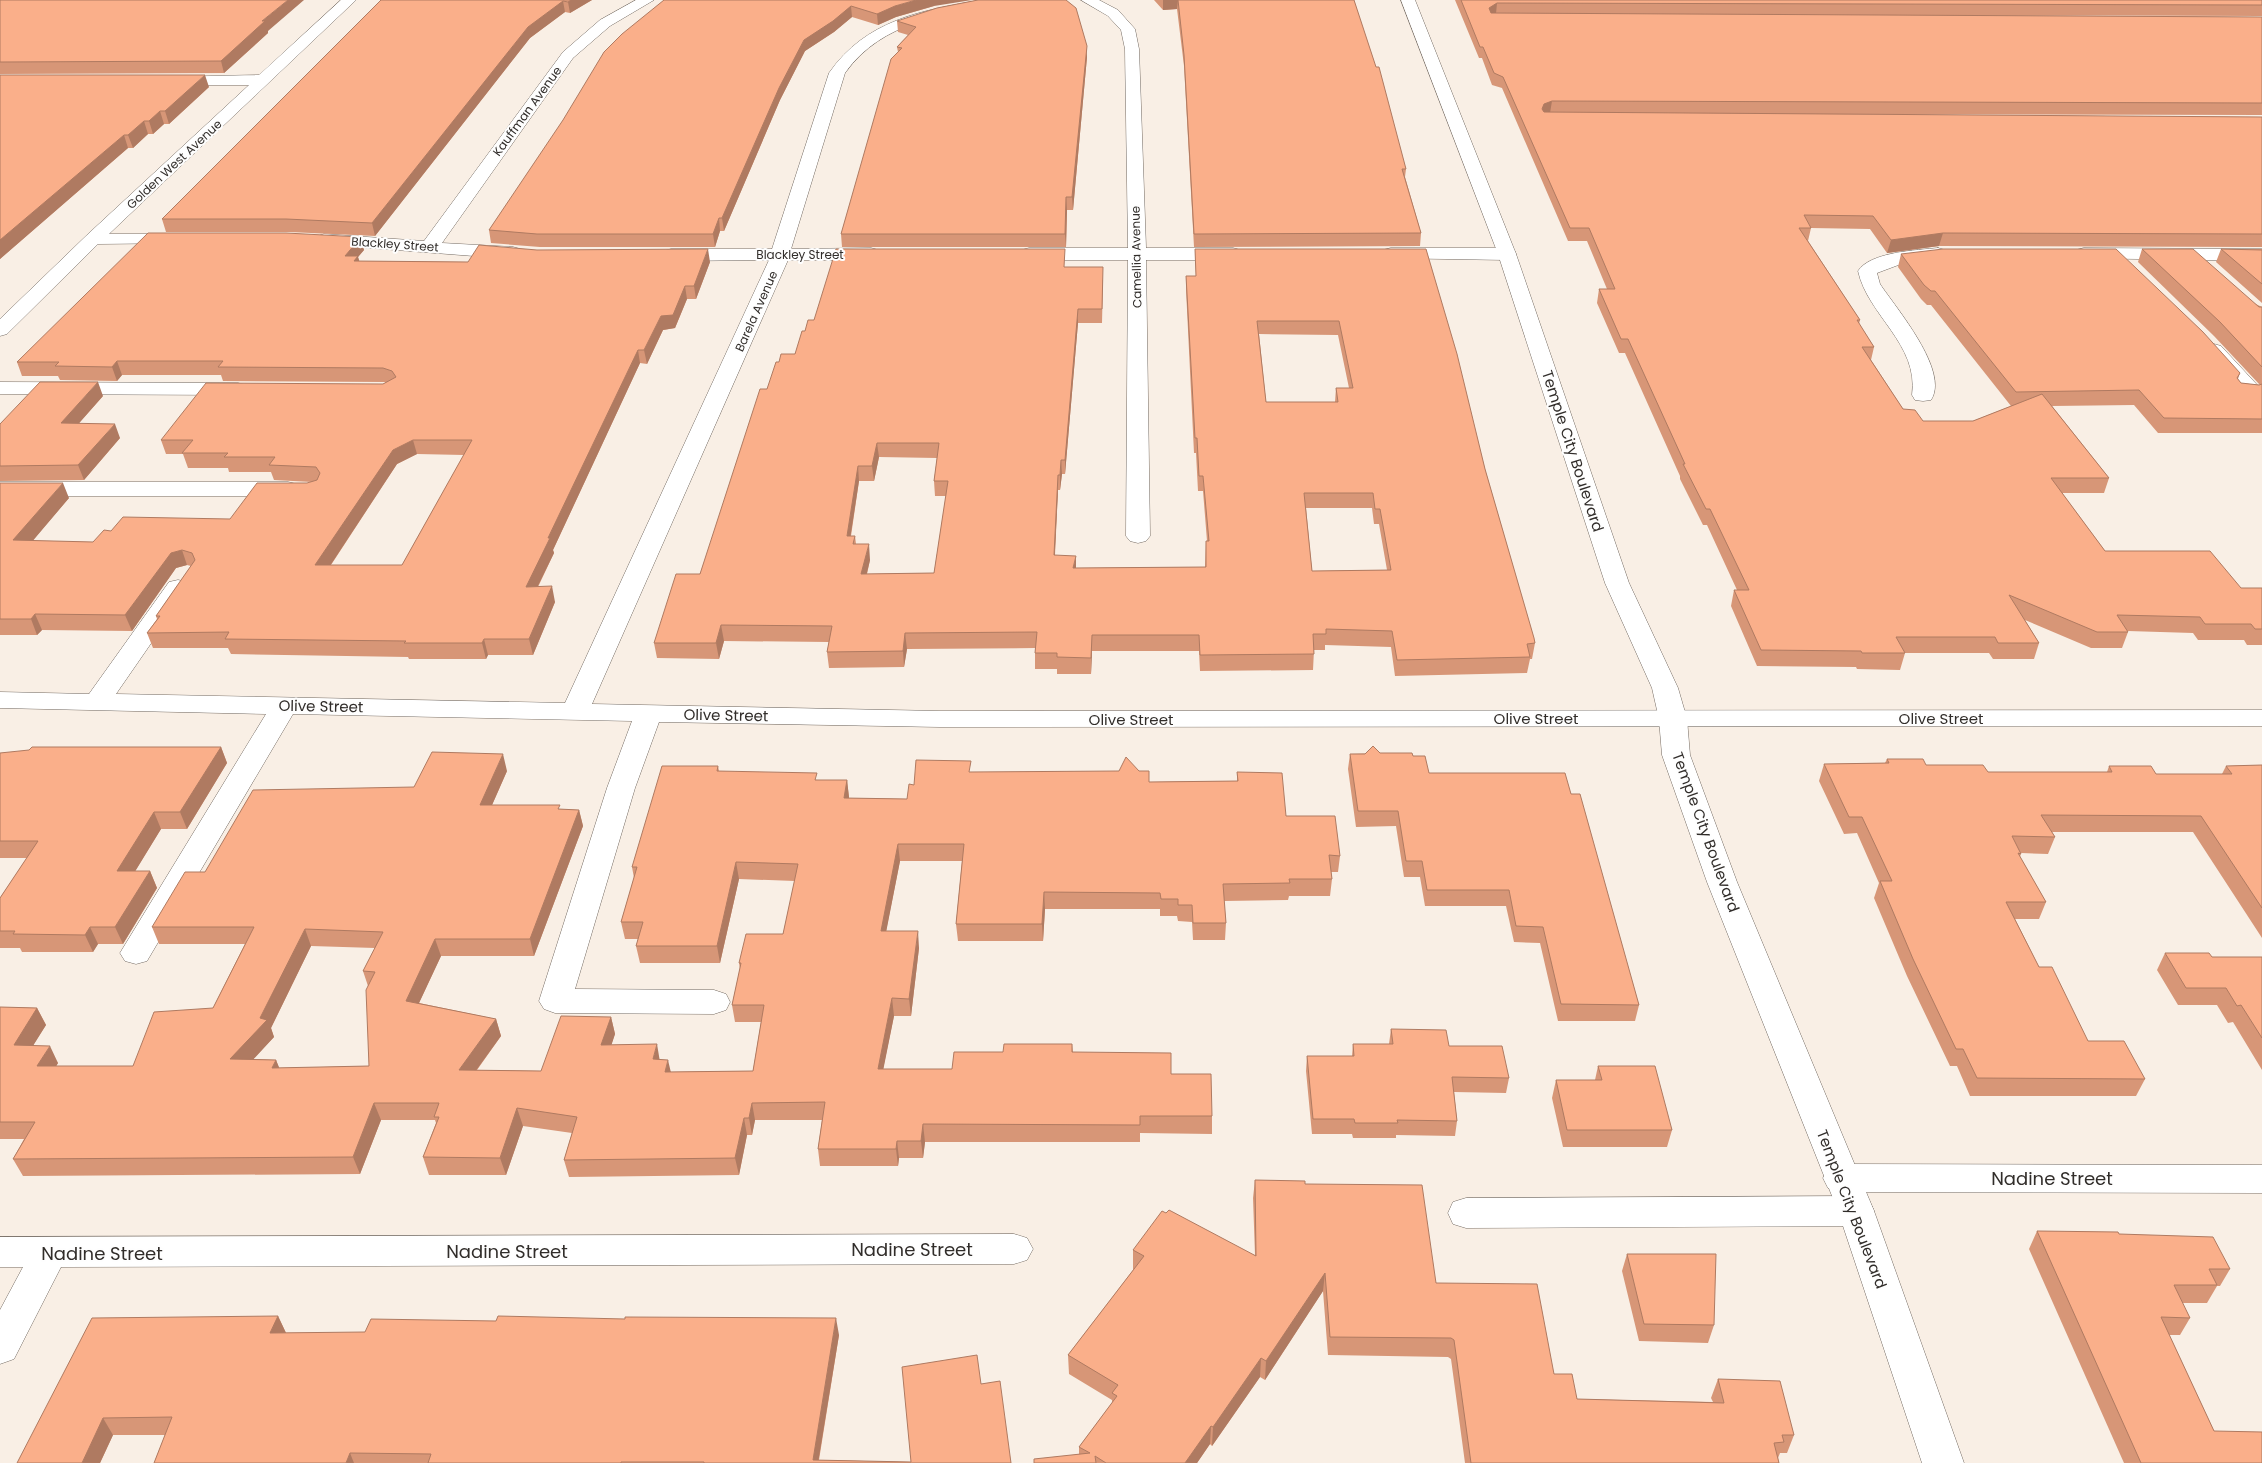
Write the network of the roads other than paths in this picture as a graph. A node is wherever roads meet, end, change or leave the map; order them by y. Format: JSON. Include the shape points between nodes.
{"nodes":[{"id":1,"x":349,"y":0,"type":"edge"},
{"id":2,"x":647,"y":0,"type":"edge"},
{"id":3,"x":1004,"y":0,"type":"edge"},
{"id":4,"x":1088,"y":0,"type":"edge"},
{"id":5,"x":1408,"y":0,"type":"edge"},
{"id":6,"x":156,"y":80,"type":"edge"},
{"id":7,"x":264,"y":80,"type":"junction"},
{"id":8,"x":93,"y":239,"type":"junction"},
{"id":9,"x":201,"y":239,"type":"edge"},
{"id":10,"x":308,"y":240,"type":"edge"},
{"id":11,"x":430,"y":246,"type":"junction"},
{"id":12,"x":530,"y":254,"type":"edge"},
{"id":13,"x":780,"y":254,"type":"junction"},
{"id":14,"x":889,"y":254,"type":"edge"},
{"id":15,"x":1008,"y":254,"type":"edge"},
{"id":16,"x":1137,"y":254,"type":"junction"},
{"id":17,"x":1246,"y":254,"type":"edge"},
{"id":18,"x":1376,"y":254,"type":"edge"},
{"id":19,"x":1507,"y":254,"type":"junction"},
{"id":20,"x":1958,"y":254,"type":"edge"},
{"id":21,"x":2067,"y":254,"type":"edge"},
{"id":22,"x":2116,"y":254,"type":"junction"},
{"id":23,"x":656,"y":255,"type":"edge"},
{"id":24,"x":2194,"y":255,"type":"junction"},
{"id":25,"x":2262,"y":255,"type":"edge"},
{"id":26,"x":2216,"y":273,"type":"edge"},
{"id":27,"x":2138,"y":274,"type":"edge"},
{"id":28,"x":0,"y":330,"type":"edge"},
{"id":29,"x":2200,"y":335,"type":"edge"},
{"id":30,"x":0,"y":388,"type":"edge"},
{"id":31,"x":258,"y":389,"type":"edge"},
{"id":32,"x":2244,"y":392,"type":"edge"},
{"id":33,"x":1923,"y":396,"type":"dead end"},
{"id":34,"x":312,"y":489,"type":"edge"},
{"id":35,"x":0,"y":490,"type":"edge"},
{"id":36,"x":1138,"y":536,"type":"dead end"},
{"id":37,"x":187,"y":574,"type":"edge"},
{"id":38,"x":0,"y":700,"type":"edge"},
{"id":39,"x":97,"y":702,"type":"junction"},
{"id":40,"x":285,"y":705,"type":"junction"},
{"id":41,"x":574,"y":713,"type":"junction"},
{"id":42,"x":648,"y":714,"type":"junction"},
{"id":43,"x":2262,"y":718,"type":"edge"},
{"id":44,"x":1672,"y":719,"type":"junction"},
{"id":45,"x":136,"y":953,"type":"dead end"},
{"id":46,"x":714,"y":1002,"type":"dead end"},
{"id":47,"x":1841,"y":1178,"type":"junction"},
{"id":48,"x":2262,"y":1179,"type":"edge"},
{"id":49,"x":1856,"y":1211,"type":"junction"},
{"id":50,"x":1466,"y":1213,"type":"dead end"},
{"id":51,"x":1014,"y":1249,"type":"dead end"},
{"id":52,"x":0,"y":1252,"type":"edge"},
{"id":53,"x":50,"y":1253,"type":"junction"},
{"id":54,"x":0,"y":1347,"type":"edge"},
{"id":55,"x":1943,"y":1463,"type":"edge"}],
"edges":[{"from":1,"to":7,"type":"street","name":"Golden West Avenue"},
{"from":2,"to":11,"type":"street","name":"Kauffman Avenue","via":[[591,31],[568,55]]},
{"from":3,"to":13,"type":"street","name":"Barela Avenue","via":[[892,27],[857,47],[846,58],[837,73]]},
{"from":4,"to":16,"type":"street","name":"Camellia Avenue","via":[[1113,13],[1128,29]]},
{"from":5,"to":19,"type":"street","name":"Temple City Boulevard"},
{"from":6,"to":7,"type":"street"},
{"from":7,"to":8,"type":"street","name":"Golden West Avenue"},
{"from":8,"to":9,"type":"street"},
{"from":8,"to":28,"type":"street","name":"Golden West Avenue"},
{"from":10,"to":11,"type":"street","name":"Blackley Street"},
{"from":11,"to":12,"type":"street","name":"Blackley Street"},
{"from":13,"to":14,"type":"street","name":"Blackley Street"},
{"from":13,"to":23,"type":"street","name":"Blackley Street"},
{"from":13,"to":41,"type":"street","name":"Barela Avenue"},
{"from":15,"to":16,"type":"street"},
{"from":16,"to":17,"type":"street"},
{"from":16,"to":36,"type":"street","name":"Camellia Avenue"},
{"from":18,"to":19,"type":"street"},
{"from":19,"to":44,"type":"street","name":"Temple City Boulevard","via":[[1617,583],[1665,688]]},
{"from":20,"to":33,"type":"street","via":[[1899,257],[1879,263],[1867,271],[1870,284],[1914,350],[1925,378]]},
{"from":21,"to":22,"type":"street"},
{"from":22,"to":24,"type":"street"},
{"from":22,"to":27,"type":"street"},
{"from":24,"to":25,"type":"street"},
{"from":24,"to":26,"type":"street"},
{"from":29,"to":32,"type":"street","via":[[2253,392]]},
{"from":30,"to":31,"type":"street"},
{"from":34,"to":35,"type":"street"},
{"from":37,"to":39,"type":"street"},
{"from":38,"to":39,"type":"street","name":"Olive Street"},
{"from":39,"to":40,"type":"street","name":"Olive Street"},
{"from":40,"to":41,"type":"street","name":"Olive Street"},
{"from":40,"to":45,"type":"street"},
{"from":41,"to":42,"type":"street","name":"Olive Street"},
{"from":42,"to":44,"type":"street","name":"Olive Street","via":[[940,719]]},
{"from":42,"to":46,"type":"street","via":[[621,788],[555,1001]]},
{"from":43,"to":44,"type":"street","name":"Olive Street"},
{"from":44,"to":47,"type":"street","name":"Temple City Boulevard","via":[[1676,755],[1722,882]]},
{"from":47,"to":48,"type":"street","name":"Nadine Street"},
{"from":47,"to":49,"type":"street","name":"Temple City Boulevard"},
{"from":49,"to":50,"type":"street"},
{"from":49,"to":55,"type":"street","name":"Temple City Boulevard"},
{"from":51,"to":53,"type":"street","name":"Nadine Street"},
{"from":52,"to":53,"type":"street","name":"Nadine Street"},
{"from":53,"to":54,"type":"street"}]}
